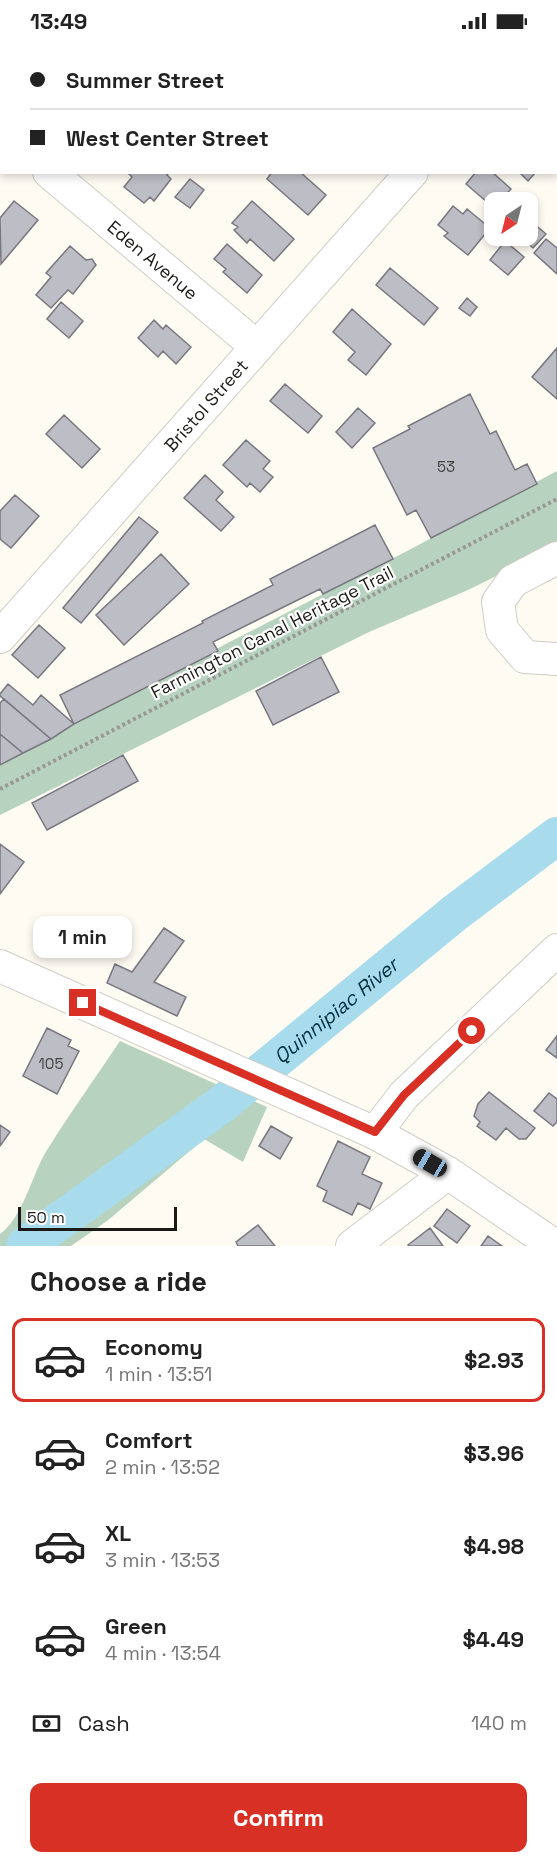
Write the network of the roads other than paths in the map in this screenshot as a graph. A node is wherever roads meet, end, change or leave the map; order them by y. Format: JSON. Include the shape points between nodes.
{"nodes":[{"id":1,"x":51,"y":174,"type":"edge"},
{"id":2,"x":401,"y":176,"type":"edge"},
{"id":3,"x":257,"y":347,"type":"junction"},
{"id":4,"x":557,"y":558,"type":"edge"},
{"id":5,"x":0,"y":638,"type":"edge"},
{"id":6,"x":557,"y":659,"type":"edge"},
{"id":7,"x":557,"y":950,"type":"edge"},
{"id":8,"x":0,"y":966,"type":"edge"},
{"id":9,"x":375,"y":1132,"type":"junction"},
{"id":10,"x":448,"y":1173,"type":"junction"},
{"id":11,"x":352,"y":1246,"type":"edge"},
{"id":12,"x":555,"y":1246,"type":"edge"}],
"edges":[{"from":1,"to":3,"type":"street","name":"Eden Avenue"},
{"from":2,"to":3,"type":"street","name":"Bristol Street"},
{"from":3,"to":5,"type":"street","name":"Bristol Street"},
{"from":4,"to":6,"type":"street","via":[[513,581],[498,602],[501,630],[525,657]]},
{"from":7,"to":9,"type":"street","via":[[404,1095]]},
{"from":8,"to":9,"type":"street"},
{"from":9,"to":10,"type":"street"},
{"from":10,"to":11,"type":"street"},
{"from":10,"to":12,"type":"street"}]}
